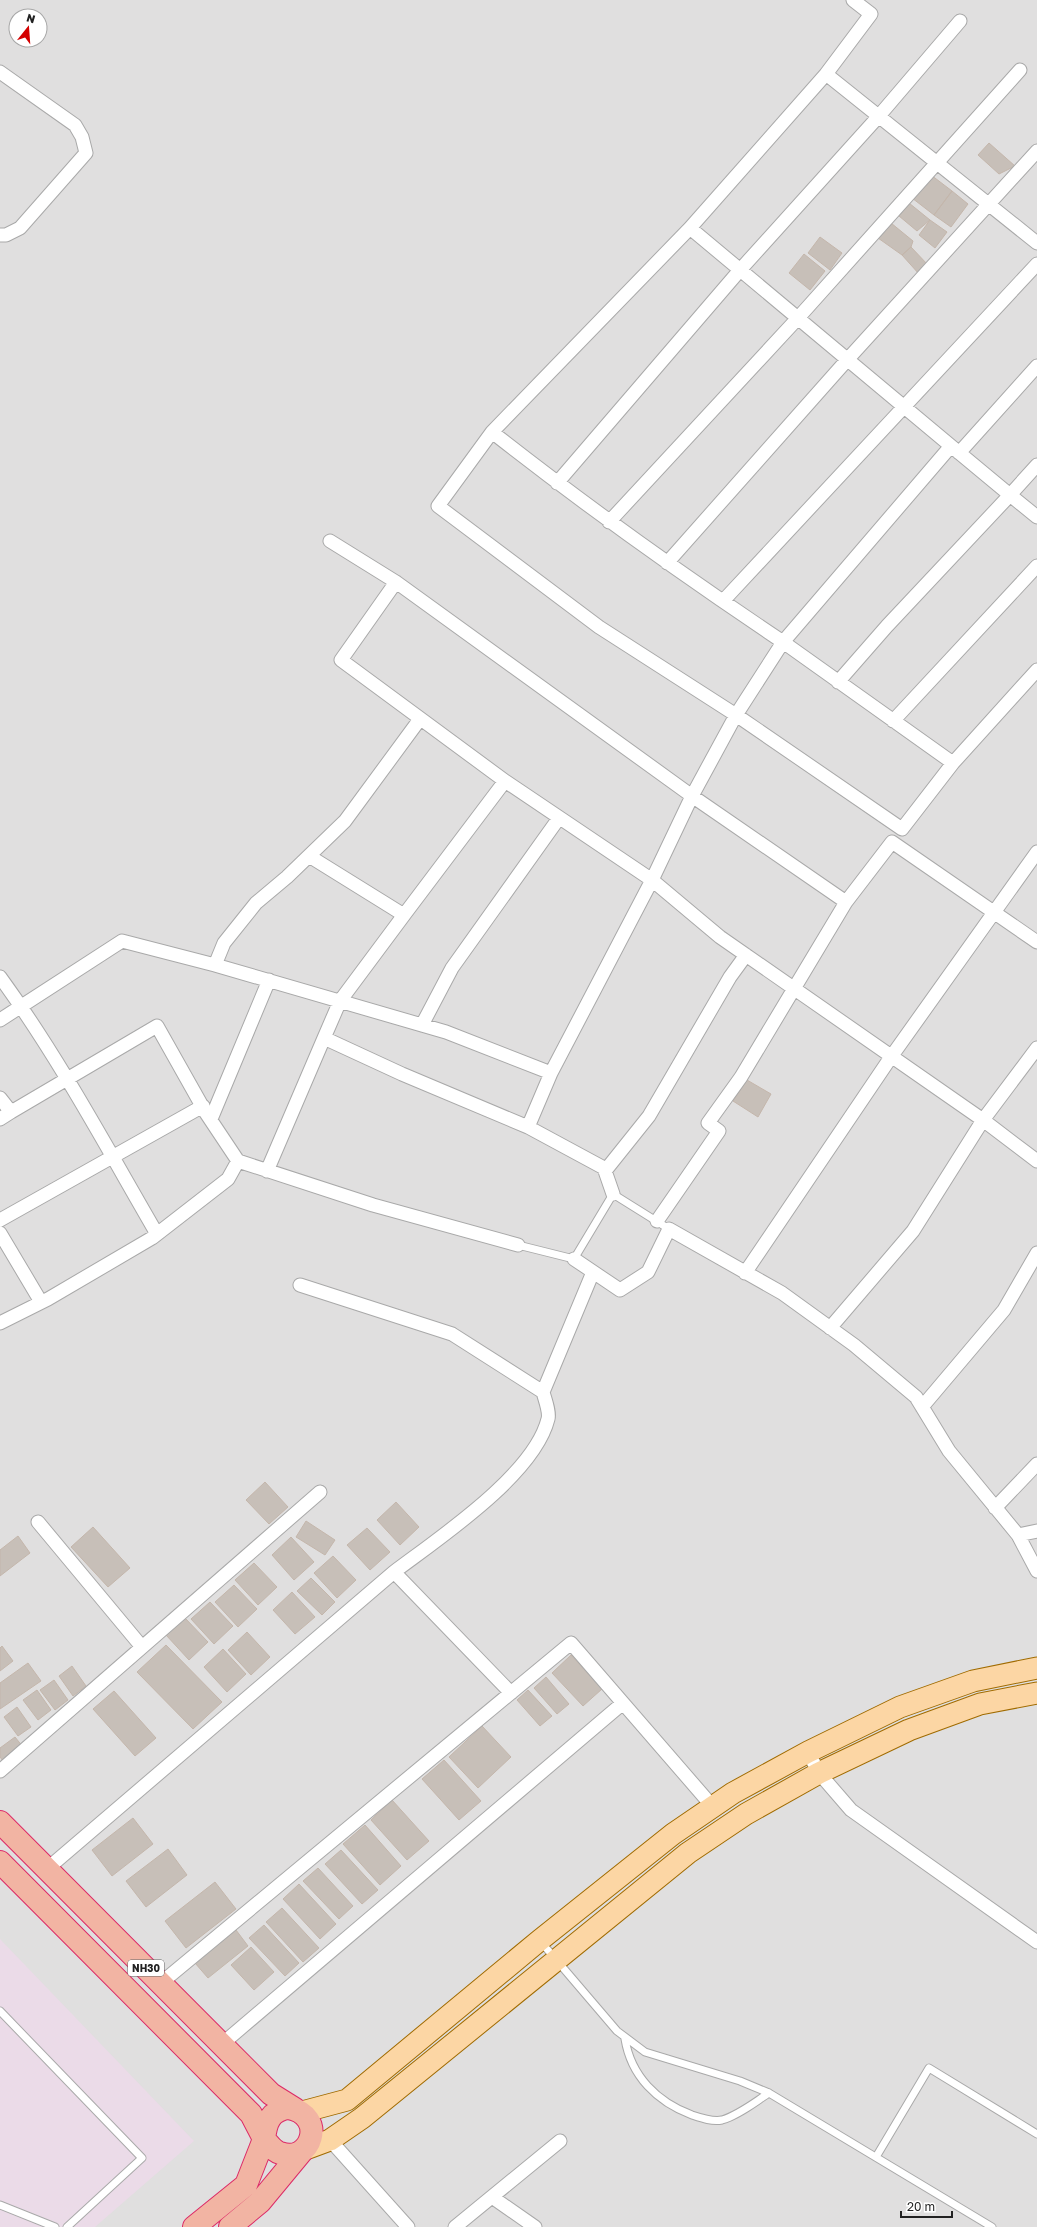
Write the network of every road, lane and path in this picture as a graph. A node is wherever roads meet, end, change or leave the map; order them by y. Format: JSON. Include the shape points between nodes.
{"nodes":[{"id":1,"x":853,"y":0,"type":"edge"},
{"id":2,"x":960,"y":21,"type":"dead end"},
{"id":3,"x":1020,"y":70,"type":"dead end"},
{"id":4,"x":0,"y":72,"type":"edge"},
{"id":5,"x":826,"y":74,"type":"junction"},
{"id":6,"x":878,"y":117,"type":"junction"},
{"id":7,"x":1037,"y":151,"type":"edge"},
{"id":8,"x":937,"y":163,"type":"junction"},
{"id":9,"x":989,"y":205,"type":"junction"},
{"id":10,"x":690,"y":228,"type":"junction"},
{"id":11,"x":0,"y":235,"type":"edge"},
{"id":12,"x":1037,"y":243,"type":"edge"},
{"id":13,"x":1037,"y":264,"type":"edge"},
{"id":14,"x":740,"y":270,"type":"junction"},
{"id":15,"x":798,"y":318,"type":"junction"},
{"id":16,"x":847,"y":360,"type":"junction"},
{"id":17,"x":1037,"y":366,"type":"edge"},
{"id":18,"x":904,"y":406,"type":"junction"},
{"id":19,"x":492,"y":432,"type":"junction"},
{"id":20,"x":955,"y":450,"type":"junction"},
{"id":21,"x":1037,"y":465,"type":"edge"},
{"id":22,"x":557,"y":483,"type":"junction"},
{"id":23,"x":1010,"y":495,"type":"junction"},
{"id":24,"x":1037,"y":517,"type":"edge"},
{"id":25,"x":609,"y":522,"type":"junction"},
{"id":26,"x":330,"y":541,"type":"dead end"},
{"id":27,"x":667,"y":563,"type":"junction"},
{"id":28,"x":1037,"y":566,"type":"edge"},
{"id":29,"x":396,"y":582,"type":"junction"},
{"id":30,"x":722,"y":601,"type":"junction"},
{"id":31,"x":783,"y":642,"type":"junction"},
{"id":32,"x":1037,"y":670,"type":"edge"},
{"id":33,"x":838,"y":682,"type":"junction"},
{"id":34,"x":736,"y":715,"type":"junction"},
{"id":35,"x":420,"y":719,"type":"junction"},
{"id":36,"x":893,"y":720,"type":"junction"},
{"id":37,"x":952,"y":763,"type":"junction"},
{"id":38,"x":505,"y":781,"type":"junction"},
{"id":39,"x":692,"y":796,"type":"junction"},
{"id":40,"x":559,"y":818,"type":"junction"},
{"id":41,"x":902,"y":829,"type":"junction"},
{"id":42,"x":892,"y":842,"type":"junction"},
{"id":43,"x":1037,"y":852,"type":"edge"},
{"id":44,"x":310,"y":856,"type":"junction"},
{"id":45,"x":652,"y":880,"type":"junction"},
{"id":46,"x":846,"y":902,"type":"junction"},
{"id":47,"x":994,"y":912,"type":"junction"},
{"id":48,"x":404,"y":914,"type":"junction"},
{"id":49,"x":1037,"y":942,"type":"edge"},
{"id":50,"x":746,"y":955,"type":"junction"},
{"id":51,"x":215,"y":964,"type":"junction"},
{"id":52,"x":0,"y":977,"type":"edge"},
{"id":53,"x":269,"y":980,"type":"junction"},
{"id":54,"x":793,"y":988,"type":"junction"},
{"id":55,"x":340,"y":1001,"type":"junction"},
{"id":56,"x":21,"y":1006,"type":"junction"},
{"id":57,"x":0,"y":1020,"type":"edge"},
{"id":58,"x":422,"y":1025,"type":"junction"},
{"id":59,"x":324,"y":1038,"type":"junction"},
{"id":60,"x":1037,"y":1048,"type":"edge"},
{"id":61,"x":891,"y":1056,"type":"junction"},
{"id":62,"x":551,"y":1073,"type":"junction"},
{"id":63,"x":66,"y":1080,"type":"junction"},
{"id":64,"x":0,"y":1098,"type":"edge"},
{"id":65,"x":203,"y":1106,"type":"junction"},
{"id":66,"x":5,"y":1116,"type":"edge"},
{"id":67,"x":211,"y":1119,"type":"junction"},
{"id":68,"x":983,"y":1120,"type":"junction"},
{"id":69,"x":528,"y":1127,"type":"junction"},
{"id":70,"x":113,"y":1157,"type":"junction"},
{"id":71,"x":238,"y":1161,"type":"junction"},
{"id":72,"x":1037,"y":1161,"type":"edge"},
{"id":73,"x":267,"y":1171,"type":"junction"},
{"id":74,"x":605,"y":1171,"type":"junction"},
{"id":75,"x":613,"y":1194,"type":"junction"},
{"id":76,"x":0,"y":1220,"type":"edge"},
{"id":77,"x":657,"y":1221,"type":"junction"},
{"id":78,"x":669,"y":1229,"type":"junction"},
{"id":79,"x":0,"y":1233,"type":"edge"},
{"id":80,"x":157,"y":1234,"type":"junction"},
{"id":81,"x":518,"y":1245,"type":"joint"},
{"id":82,"x":1037,"y":1253,"type":"edge"},
{"id":83,"x":574,"y":1259,"type":"junction"},
{"id":84,"x":593,"y":1272,"type":"junction"},
{"id":85,"x":745,"y":1272,"type":"junction"},
{"id":86,"x":300,"y":1286,"type":"dead end"},
{"id":87,"x":41,"y":1302,"type":"junction"},
{"id":88,"x":0,"y":1323,"type":"edge"},
{"id":89,"x":830,"y":1328,"type":"junction"},
{"id":90,"x":543,"y":1392,"type":"junction"},
{"id":91,"x":922,"y":1407,"type":"junction"},
{"id":92,"x":1037,"y":1464,"type":"edge"},
{"id":93,"x":320,"y":1492,"type":"dead end"},
{"id":94,"x":995,"y":1508,"type":"junction"},
{"id":95,"x":38,"y":1522,"type":"dead end"},
{"id":96,"x":1037,"y":1531,"type":"edge"},
{"id":97,"x":1018,"y":1535,"type":"junction"},
{"id":98,"x":1037,"y":1571,"type":"edge"},
{"id":99,"x":394,"y":1572,"type":"junction"},
{"id":100,"x":142,"y":1647,"type":"junction"},
{"id":101,"x":1037,"y":1668,"type":"edge"},
{"id":102,"x":973,"y":1681,"type":"junction"},
{"id":103,"x":511,"y":1693,"type":"junction"},
{"id":104,"x":1037,"y":1693,"type":"edge"},
{"id":105,"x":623,"y":1703,"type":"junction"},
{"id":106,"x":980,"y":1704,"type":"junction"},
{"id":107,"x":900,"y":1708,"type":"junction"},
{"id":108,"x":909,"y":1730,"type":"junction"},
{"id":109,"x":808,"y":1752,"type":"junction"},
{"id":110,"x":0,"y":1772,"type":"edge"},
{"id":111,"x":819,"y":1773,"type":"junction"},
{"id":112,"x":713,"y":1807,"type":"junction"},
{"id":113,"x":0,"y":1822,"type":"edge"},
{"id":114,"x":0,"y":1862,"type":"edge"},
{"id":115,"x":47,"y":1869,"type":"junction"},
{"id":116,"x":540,"y":1940,"type":"junction"},
{"id":117,"x":1037,"y":1942,"type":"edge"},
{"id":118,"x":555,"y":1959,"type":"junction"},
{"id":119,"x":161,"y":1983,"type":"junction"},
{"id":120,"x":0,"y":2011,"type":"edge"},
{"id":121,"x":625,"y":2039,"type":"junction"},
{"id":122,"x":222,"y":2044,"type":"junction"},
{"id":123,"x":770,"y":2093,"type":"junction"},
{"id":124,"x":299,"y":2111,"type":"junction"},
{"id":125,"x":1037,"y":2134,"type":"edge"},
{"id":126,"x":264,"y":2139,"type":"junction"},
{"id":127,"x":330,"y":2140,"type":"junction"},
{"id":128,"x":560,"y":2141,"type":"dead end"},
{"id":129,"x":303,"y":2150,"type":"junction"},
{"id":130,"x":876,"y":2157,"type":"junction"},
{"id":131,"x":492,"y":2197,"type":"junction"},
{"id":132,"x":0,"y":2205,"type":"edge"},
{"id":133,"x":55,"y":2227,"type":"edge"},
{"id":134,"x":67,"y":2227,"type":"edge"},
{"id":135,"x":194,"y":2227,"type":"edge"},
{"id":136,"x":230,"y":2227,"type":"edge"},
{"id":137,"x":408,"y":2227,"type":"edge"},
{"id":138,"x":455,"y":2227,"type":"edge"},
{"id":139,"x":535,"y":2227,"type":"edge"},
{"id":140,"x":992,"y":2227,"type":"edge"}],
"edges":[{"from":1,"to":5,"type":"street","via":[[871,14]]},
{"from":2,"to":6,"type":"street"},
{"from":3,"to":8,"type":"street"},
{"from":4,"to":11,"type":"street","via":[[75,125],[82,137],[86,153],[20,228]]},
{"from":5,"to":6,"type":"street"},
{"from":5,"to":10,"type":"street"},
{"from":6,"to":8,"type":"street"},
{"from":6,"to":14,"type":"street"},
{"from":7,"to":9,"type":"street"},
{"from":8,"to":9,"type":"street"},
{"from":8,"to":15,"type":"street"},
{"from":9,"to":12,"type":"street"},
{"from":9,"to":16,"type":"street"},
{"from":10,"to":14,"type":"street"},
{"from":10,"to":19,"type":"street"},
{"from":13,"to":18,"type":"street"},
{"from":14,"to":15,"type":"street"},
{"from":14,"to":22,"type":"street"},
{"from":15,"to":16,"type":"street"},
{"from":15,"to":25,"type":"street"},
{"from":16,"to":18,"type":"street"},
{"from":16,"to":27,"type":"street"},
{"from":17,"to":20,"type":"street"},
{"from":18,"to":20,"type":"street"},
{"from":18,"to":30,"type":"street"},
{"from":19,"to":22,"type":"street"},
{"from":19,"to":34,"type":"street","via":[[438,506],[600,627]]},
{"from":20,"to":23,"type":"street"},
{"from":20,"to":31,"type":"street"},
{"from":21,"to":23,"type":"street"},
{"from":22,"to":25,"type":"street"},
{"from":23,"to":24,"type":"street"},
{"from":23,"to":33,"type":"street"},
{"from":25,"to":27,"type":"street"},
{"from":26,"to":29,"type":"street"},
{"from":27,"to":30,"type":"street"},
{"from":28,"to":36,"type":"street"},
{"from":29,"to":35,"type":"street","via":[[341,660]]},
{"from":29,"to":39,"type":"street"},
{"from":30,"to":31,"type":"street"},
{"from":31,"to":33,"type":"street"},
{"from":31,"to":34,"type":"street"},
{"from":32,"to":37,"type":"street"},
{"from":33,"to":36,"type":"street"},
{"from":34,"to":39,"type":"street"},
{"from":34,"to":41,"type":"street"},
{"from":35,"to":38,"type":"street"},
{"from":35,"to":44,"type":"street","via":[[345,821]]},
{"from":36,"to":37,"type":"street"},
{"from":37,"to":41,"type":"street"},
{"from":38,"to":40,"type":"street"},
{"from":38,"to":48,"type":"street"},
{"from":39,"to":45,"type":"street"},
{"from":39,"to":46,"type":"street"},
{"from":40,"to":45,"type":"street"},
{"from":40,"to":58,"type":"street","via":[[452,968]]},
{"from":41,"to":42,"type":"street"},
{"from":42,"to":46,"type":"street"},
{"from":42,"to":47,"type":"street"},
{"from":43,"to":47,"type":"street"},
{"from":44,"to":48,"type":"street"},
{"from":44,"to":51,"type":"street","via":[[256,903],[224,943]]},
{"from":45,"to":50,"type":"street","via":[[720,937]]},
{"from":45,"to":62,"type":"street"},
{"from":46,"to":54,"type":"street"},
{"from":47,"to":49,"type":"street"},
{"from":47,"to":61,"type":"street"},
{"from":48,"to":55,"type":"street"},
{"from":50,"to":54,"type":"street"},
{"from":50,"to":74,"type":"street","via":[[730,976],[650,1116]]},
{"from":51,"to":53,"type":"street"},
{"from":51,"to":56,"type":"street","via":[[122,941]]},
{"from":52,"to":56,"type":"street"},
{"from":53,"to":55,"type":"street"},
{"from":53,"to":67,"type":"street"},
{"from":54,"to":61,"type":"street"},
{"from":54,"to":77,"type":"street","via":[[741,1077],[708,1123],[719,1131]]},
{"from":55,"to":58,"type":"street"},
{"from":55,"to":59,"type":"street"},
{"from":56,"to":57,"type":"street"},
{"from":56,"to":63,"type":"street"},
{"from":58,"to":62,"type":"street"},
{"from":59,"to":69,"type":"street"},
{"from":59,"to":73,"type":"street"},
{"from":60,"to":68,"type":"street"},
{"from":61,"to":68,"type":"street"},
{"from":61,"to":85,"type":"street"},
{"from":62,"to":69,"type":"street"},
{"from":63,"to":65,"type":"street","via":[[157,1026]]},
{"from":63,"to":66,"type":"street"},
{"from":63,"to":70,"type":"street"},
{"from":64,"to":66,"type":"street"},
{"from":65,"to":67,"type":"street"},
{"from":65,"to":70,"type":"street"},
{"from":67,"to":71,"type":"street"},
{"from":68,"to":72,"type":"street"},
{"from":68,"to":89,"type":"street","via":[[913,1231]]},
{"from":69,"to":74,"type":"street","via":[[604,1168]]},
{"from":70,"to":76,"type":"street"},
{"from":70,"to":80,"type":"street"},
{"from":71,"to":73,"type":"street"},
{"from":71,"to":80,"type":"street","via":[[228,1179]]},
{"from":73,"to":81,"type":"street","via":[[373,1205]]},
{"from":74,"to":75,"type":"street"},
{"from":75,"to":77,"type":"lane"},
{"from":75,"to":83,"type":"lane"},
{"from":77,"to":78,"type":"lane"},
{"from":78,"to":84,"type":"street","via":[[648,1272],[620,1290]]},
{"from":78,"to":85,"type":"street"},
{"from":79,"to":87,"type":"street"},
{"from":80,"to":87,"type":"street"},
{"from":81,"to":83,"type":"lane"},
{"from":82,"to":91,"type":"street","via":[[1004,1310]]},
{"from":83,"to":84,"type":"street"},
{"from":84,"to":90,"type":"street"},
{"from":85,"to":89,"type":"street"},
{"from":86,"to":90,"type":"street","via":[[452,1334]]},
{"from":87,"to":88,"type":"street"},
{"from":89,"to":91,"type":"street","via":[[916,1397]]},
{"from":90,"to":99,"type":"street","via":[[548,1417],[540,1442],[496,1493]]},
{"from":91,"to":94,"type":"street","via":[[949,1451]]},
{"from":92,"to":94,"type":"street"},
{"from":93,"to":100,"type":"street"},
{"from":94,"to":97,"type":"street"},
{"from":95,"to":100,"type":"street"},
{"from":96,"to":97,"type":"street"},
{"from":97,"to":98,"type":"street"},
{"from":99,"to":103,"type":"street"},
{"from":99,"to":115,"type":"street"},
{"from":100,"to":110,"type":"street"},
{"from":101,"to":102,"type":"main road"},
{"from":102,"to":106,"type":"main road"},
{"from":102,"to":107,"type":"main road"},
{"from":103,"to":105,"type":"street","via":[[571,1643]]},
{"from":103,"to":119,"type":"street"},
{"from":104,"to":106,"type":"main road"},
{"from":105,"to":112,"type":"street"},
{"from":105,"to":122,"type":"street"},
{"from":106,"to":108,"type":"main road"},
{"from":107,"to":108,"type":"main road"},
{"from":107,"to":109,"type":"main road"},
{"from":108,"to":111,"type":"main road"},
{"from":109,"to":111,"type":"street"},
{"from":109,"to":112,"type":"main road","via":[[733,1793]]},
{"from":111,"to":117,"type":"street","via":[[851,1810]]},
{"from":111,"to":118,"type":"main road","via":[[746,1814],[688,1853]]},
{"from":112,"to":116,"type":"main road","via":[[673,1834]]},
{"from":113,"to":115,"type":"highway","number":"NH30"},
{"from":114,"to":126,"type":"highway","number":"NH30","via":[[251,2114]]},
{"from":115,"to":119,"type":"highway","number":"NH30"},
{"from":116,"to":118,"type":"lane"},
{"from":116,"to":124,"type":"main road","via":[[347,2100]]},
{"from":118,"to":121,"type":"lane"},
{"from":118,"to":127,"type":"main road","via":[[362,2118]]},
{"from":119,"to":122,"type":"highway","number":"NH30"},
{"from":120,"to":134,"type":"lane","via":[[142,2158]]},
{"from":121,"to":123,"type":"lane","via":[[656,2057],[740,2081]]},
{"from":121,"to":123,"type":"lane","via":[[631,2059],[646,2086],[666,2103],[682,2111],[705,2119],[720,2120],[732,2116]]},
{"from":122,"to":124,"type":"highway","number":"NH30","via":[[271,2094]]},
{"from":123,"to":130,"type":"lane"},
{"from":124,"to":126,"type":"highway","via":[[288,2108],[275,2112],[266,2123]]},
{"from":124,"to":129,"type":"highway","number":"NH30","via":[[307,2117],[312,2131],[311,2138]]},
{"from":125,"to":130,"type":"lane","via":[[929,2068]]},
{"from":126,"to":129,"type":"highway","number":"NH30","via":[[280,2154],[288,2155]]},
{"from":126,"to":135,"type":"highway","via":[[246,2185]]},
{"from":127,"to":129,"type":"main road"},
{"from":127,"to":137,"type":"street"},
{"from":128,"to":131,"type":"street"},
{"from":129,"to":136,"type":"highway","number":"NH30","via":[[260,2202]]},
{"from":130,"to":140,"type":"lane"},
{"from":131,"to":138,"type":"street"},
{"from":131,"to":139,"type":"street"},
{"from":132,"to":133,"type":"lane"}]}
